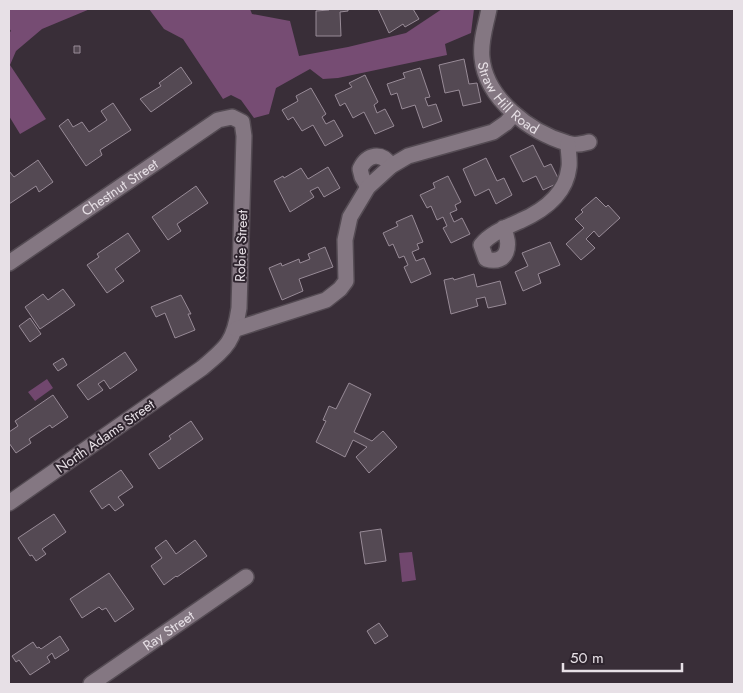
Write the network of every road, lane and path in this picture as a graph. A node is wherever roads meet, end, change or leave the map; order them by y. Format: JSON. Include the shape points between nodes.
{"nodes":[{"id":1,"x":489,"y":9,"type":"edge"},
{"id":2,"x":514,"y":114,"type":"junction"},
{"id":3,"x":232,"y":116,"type":"joint"},
{"id":4,"x":589,"y":142,"type":"dead end"},
{"id":5,"x":568,"y":144,"type":"junction"},
{"id":6,"x":391,"y":166,"type":"junction"},
{"id":7,"x":368,"y":187,"type":"junction"},
{"id":8,"x":503,"y":228,"type":"dead end"},
{"id":9,"x":9,"y":263,"type":"edge"},
{"id":10,"x":236,"y":329,"type":"junction"},
{"id":11,"x":202,"y":368,"type":"joint"},
{"id":12,"x":9,"y":504,"type":"edge"},
{"id":13,"x":246,"y":577,"type":"dead end"},
{"id":14,"x":91,"y":684,"type":"edge"}],
"edges":[{"from":1,"to":2,"type":"street","name":"Straw Hill Road","via":[[482,40],[486,76],[503,105]]},
{"from":2,"to":5,"type":"street","name":"Straw Hill Road"},
{"from":2,"to":6,"type":"street","via":[[493,132],[408,156]]},
{"from":3,"to":9,"type":"street","name":"Chestnut Street","via":[[218,120]]},
{"from":3,"to":10,"type":"street","name":"Robie Street","via":[[242,122],[244,136]]},
{"from":4,"to":5,"type":"street"},
{"from":5,"to":8,"type":"street","via":[[570,166],[565,184],[540,211]]},
{"from":6,"to":7,"type":"street"},
{"from":6,"to":7,"type":"street","via":[[381,156],[363,161],[360,169]]},
{"from":7,"to":10,"type":"street","via":[[350,217],[345,240],[346,281],[340,289],[326,300]]},
{"from":10,"to":11,"type":"street","name":"Robie Street","via":[[229,343]]},
{"from":11,"to":12,"type":"street","name":"North Adams Street"},
{"from":13,"to":14,"type":"street","name":"Ray Street"}]}
